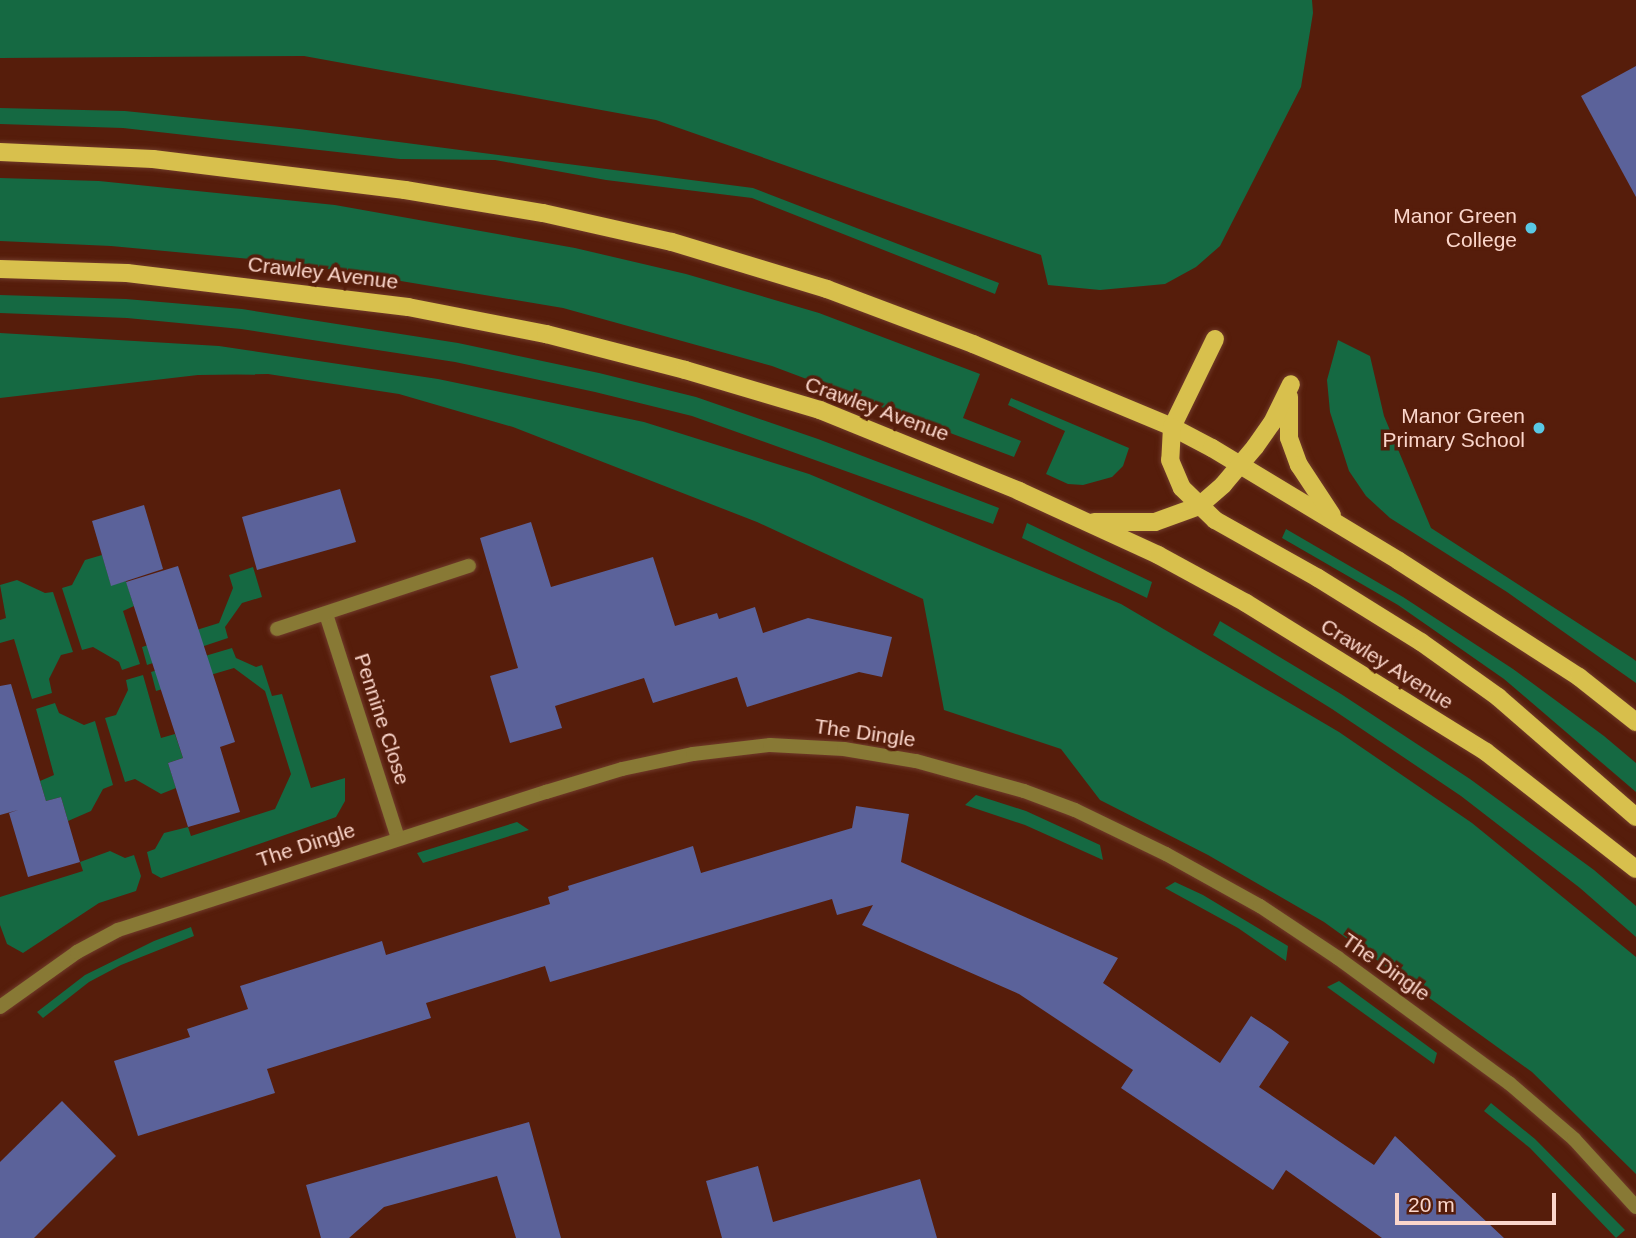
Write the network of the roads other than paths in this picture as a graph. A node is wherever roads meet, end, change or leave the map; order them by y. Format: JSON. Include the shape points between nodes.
{"nodes":[{"id":1,"x":0,"y":152,"type":"edge"},
{"id":2,"x":0,"y":269,"type":"edge"},
{"id":3,"x":1215,"y":339,"type":"dead end"},
{"id":4,"x":1172,"y":427,"type":"junction"},
{"id":5,"x":1241,"y":465,"type":"junction"},
{"id":6,"x":1199,"y":506,"type":"junction"},
{"id":7,"x":1087,"y":522,"type":"junction"},
{"id":8,"x":1338,"y":524,"type":"junction"},
{"id":9,"x":468,"y":566,"type":"dead end"},
{"id":10,"x":326,"y":614,"type":"junction"},
{"id":11,"x":277,"y":629,"type":"dead end"},
{"id":12,"x":1636,"y":722,"type":"edge"},
{"id":13,"x":1636,"y":817,"type":"edge"},
{"id":14,"x":398,"y":838,"type":"junction"},
{"id":15,"x":1636,"y":869,"type":"edge"},
{"id":16,"x":0,"y":1007,"type":"edge"},
{"id":17,"x":1636,"y":1208,"type":"edge"}],
"edges":[{"from":1,"to":4,"type":"main road","via":[[153,159],[405,190],[543,213],[672,242],[827,289]]},
{"from":2,"to":7,"type":"main road","name":"Crawley Avenue","via":[[127,273],[264,287],[408,307],[546,334],[820,410],[951,461]]},
{"from":3,"to":4,"type":"main road"},
{"from":4,"to":5,"type":"main road"},
{"from":4,"to":6,"type":"main road","via":[[1170,460],[1182,488]]},
{"from":5,"to":6,"type":"main road"},
{"from":5,"to":8,"type":"main road"},
{"from":5,"to":8,"type":"main road","via":[[1272,423],[1291,384],[1289,438],[1299,465]]},
{"from":6,"to":7,"type":"main road","via":[[1155,522]]},
{"from":6,"to":13,"type":"main road","via":[[1215,520],[1421,642],[1498,697]]},
{"from":7,"to":15,"type":"main road","name":"Crawley Avenue","via":[[1245,603],[1486,752]]},
{"from":8,"to":12,"type":"main road","via":[[1579,677]]},
{"from":9,"to":10,"type":"street"},
{"from":10,"to":11,"type":"street"},
{"from":10,"to":14,"type":"street","name":"Pennine Close"},
{"from":14,"to":16,"type":"street","name":"The Dingle","via":[[117,930],[77,952]]},
{"from":14,"to":17,"type":"street","name":"The Dingle","via":[[622,769],[770,745],[844,749],[972,774],[1075,810],[1260,906],[1510,1083],[1574,1139]]}]}
